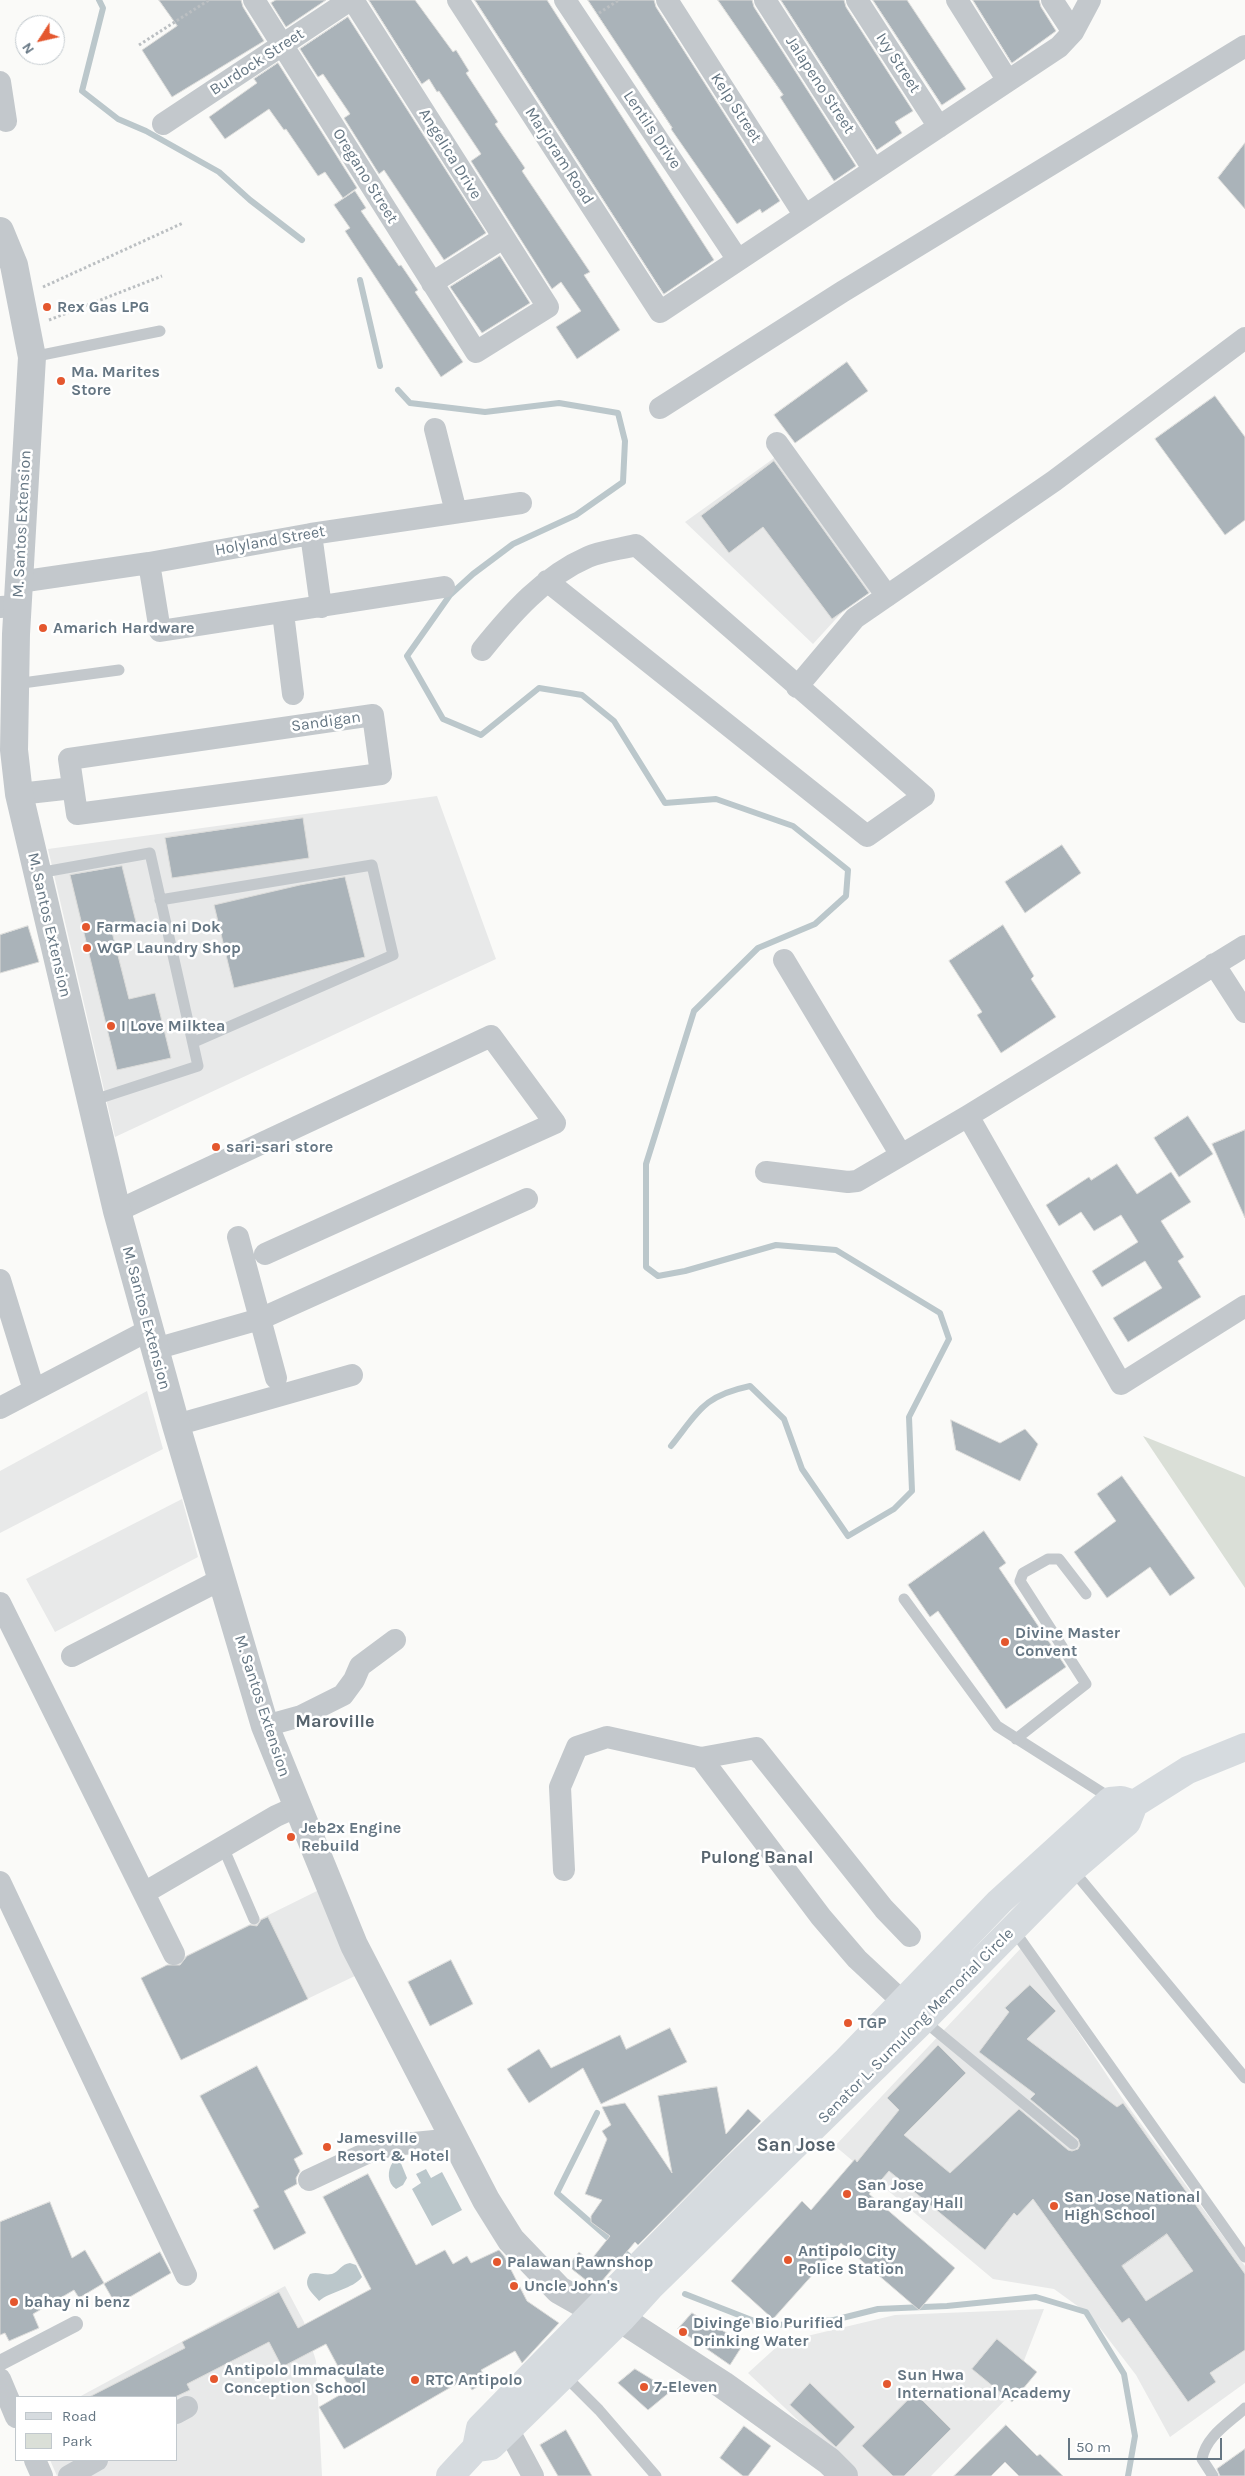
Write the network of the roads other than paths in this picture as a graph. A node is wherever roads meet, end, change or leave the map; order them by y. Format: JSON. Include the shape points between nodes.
{"nodes":[{"id":1,"x":254,"y":0,"type":"edge"},
{"id":2,"x":352,"y":0,"type":"edge"},
{"id":3,"x":458,"y":0,"type":"edge"},
{"id":4,"x":565,"y":0,"type":"edge"},
{"id":5,"x":667,"y":0,"type":"edge"},
{"id":6,"x":765,"y":0,"type":"edge"},
{"id":7,"x":857,"y":0,"type":"edge"},
{"id":8,"x":956,"y":0,"type":"edge"},
{"id":9,"x":1052,"y":0,"type":"edge"},
{"id":10,"x":1090,"y":0,"type":"edge"},
{"id":11,"x":1073,"y":32,"type":"junction"},
{"id":12,"x":282,"y":45,"type":"junction"},
{"id":13,"x":1245,"y":46,"type":"edge"},
{"id":14,"x":1008,"y":81,"type":"junction"},
{"id":15,"x":0,"y":82,"type":"edge"},
{"id":16,"x":6,"y":121,"type":"dead end"},
{"id":17,"x":163,"y":124,"type":"dead end"},
{"id":18,"x":939,"y":127,"type":"junction"},
{"id":19,"x":874,"y":170,"type":"junction"},
{"id":20,"x":805,"y":216,"type":"junction"},
{"id":21,"x":0,"y":231,"type":"edge"},
{"id":22,"x":504,"y":238,"type":"junction"},
{"id":23,"x":738,"y":260,"type":"junction"},
{"id":24,"x":432,"y":283,"type":"junction"},
{"id":25,"x":160,"y":331,"type":"dead end"},
{"id":26,"x":1245,"y":338,"type":"edge"},
{"id":27,"x":476,"y":352,"type":"joint"},
{"id":28,"x":32,"y":357,"type":"junction"},
{"id":29,"x":660,"y":408,"type":"dead end"},
{"id":30,"x":434,"y":429,"type":"dead end"},
{"id":31,"x":777,"y":443,"type":"dead end"},
{"id":32,"x":521,"y":503,"type":"dead end"},
{"id":33,"x":456,"y":512,"type":"junction"},
{"id":34,"x":311,"y":534,"type":"junction"},
{"id":35,"x":148,"y":563,"type":"junction"},
{"id":36,"x":547,"y":582,"type":"junction"},
{"id":37,"x":444,"y":587,"type":"dead end"},
{"id":38,"x":887,"y":596,"type":"junction"},
{"id":39,"x":12,"y":598,"type":"edge"},
{"id":40,"x":321,"y":607,"type":"junction"},
{"id":41,"x":283,"y":613,"type":"junction"},
{"id":42,"x":8,"y":633,"type":"edge"},
{"id":43,"x":482,"y":650,"type":"dead end"},
{"id":44,"x":119,"y":670,"type":"dead end"},
{"id":45,"x":15,"y":684,"type":"junction"},
{"id":46,"x":797,"y":687,"type":"junction"},
{"id":47,"x":293,"y":694,"type":"dead end"},
{"id":48,"x":73,"y":788,"type":"junction"},
{"id":49,"x":19,"y":794,"type":"junction"},
{"id":50,"x":36,"y":873,"type":"junction"},
{"id":51,"x":160,"y":900,"type":"junction"},
{"id":52,"x":1245,"y":946,"type":"edge"},
{"id":53,"x":784,"y":960,"type":"dead end"},
{"id":54,"x":1214,"y":964,"type":"junction"},
{"id":55,"x":1245,"y":1012,"type":"edge"},
{"id":56,"x":194,"y":1042,"type":"junction"},
{"id":57,"x":90,"y":1101,"type":"junction"},
{"id":58,"x":968,"y":1116,"type":"junction"},
{"id":59,"x":901,"y":1155,"type":"junction"},
{"id":60,"x":766,"y":1172,"type":"dead end"},
{"id":61,"x":527,"y":1199,"type":"dead end"},
{"id":62,"x":117,"y":1211,"type":"junction"},
{"id":63,"x":238,"y":1237,"type":"dead end"},
{"id":64,"x":265,"y":1254,"type":"dead end"},
{"id":65,"x":0,"y":1280,"type":"edge"},
{"id":66,"x":1245,"y":1306,"type":"edge"},
{"id":67,"x":260,"y":1319,"type":"junction"},
{"id":68,"x":152,"y":1339,"type":"junction"},
{"id":69,"x":352,"y":1375,"type":"dead end"},
{"id":70,"x":276,"y":1378,"type":"dead end"},
{"id":71,"x":34,"y":1390,"type":"junction"},
{"id":72,"x":0,"y":1408,"type":"edge"},
{"id":73,"x":176,"y":1425,"type":"junction"},
{"id":74,"x":222,"y":1579,"type":"junction"},
{"id":75,"x":1086,"y":1594,"type":"dead end"},
{"id":76,"x":904,"y":1599,"type":"dead end"},
{"id":77,"x":0,"y":1603,"type":"edge"},
{"id":78,"x":395,"y":1640,"type":"dead end"},
{"id":79,"x":72,"y":1656,"type":"dead end"},
{"id":80,"x":265,"y":1726,"type":"junction"},
{"id":81,"x":1016,"y":1739,"type":"junction"},
{"id":82,"x":1245,"y":1747,"type":"edge"},
{"id":83,"x":701,"y":1758,"type":"junction"},
{"id":84,"x":1122,"y":1803,"type":"junction"},
{"id":85,"x":296,"y":1807,"type":"junction"},
{"id":86,"x":223,"y":1847,"type":"junction"},
{"id":87,"x":564,"y":1870,"type":"dead end"},
{"id":88,"x":1072,"y":1870,"type":"junction"},
{"id":89,"x":0,"y":1882,"type":"edge"},
{"id":90,"x":144,"y":1893,"type":"junction"},
{"id":91,"x":254,"y":1919,"type":"dead end"},
{"id":92,"x":1013,"y":1929,"type":"junction"},
{"id":93,"x":910,"y":1936,"type":"dead end"},
{"id":94,"x":174,"y":1954,"type":"dead end"},
{"id":95,"x":902,"y":2001,"type":"junction"},
{"id":96,"x":923,"y":2020,"type":"junction"},
{"id":97,"x":1245,"y":2078,"type":"edge"},
{"id":98,"x":455,"y":2139,"type":"junction"},
{"id":99,"x":1073,"y":2144,"type":"dead end"},
{"id":100,"x":309,"y":2180,"type":"dead end"},
{"id":101,"x":1245,"y":2257,"type":"edge"},
{"id":102,"x":186,"y":2275,"type":"dead end"},
{"id":103,"x":608,"y":2315,"type":"junction"},
{"id":104,"x":74,"y":2324,"type":"dead end"},
{"id":105,"x":0,"y":2363,"type":"edge"},
{"id":106,"x":564,"y":2375,"type":"junction"},
{"id":107,"x":0,"y":2380,"type":"edge"},
{"id":108,"x":1245,"y":2408,"type":"edge"},
{"id":109,"x":15,"y":2415,"type":"edge"},
{"id":110,"x":508,"y":2430,"type":"junction"},
{"id":111,"x":476,"y":2448,"type":"junction"},
{"id":112,"x":35,"y":2461,"type":"edge"},
{"id":113,"x":95,"y":2461,"type":"edge"},
{"id":114,"x":42,"y":2476,"type":"edge"},
{"id":115,"x":69,"y":2476,"type":"edge"},
{"id":116,"x":450,"y":2476,"type":"edge"},
{"id":117,"x":533,"y":2476,"type":"edge"},
{"id":118,"x":656,"y":2476,"type":"edge"},
{"id":119,"x":844,"y":2476,"type":"edge"},
{"id":120,"x":1213,"y":2476,"type":"edge"}],
"edges":[{"from":1,"to":12,"type":"street","name":"Oregano Street"},
{"from":2,"to":12,"type":"street","name":"Burdock Street"},
{"from":2,"to":22,"type":"street","name":"Angelica Drive"},
{"from":3,"to":23,"type":"street","name":"Marjoram Road","via":[[660,312]]},
{"from":4,"to":23,"type":"street","name":"Lentils Drive"},
{"from":5,"to":20,"type":"street","name":"Kelp Street"},
{"from":6,"to":19,"type":"street","name":"Jalapeno Street"},
{"from":7,"to":18,"type":"street","name":"Ivy Street"},
{"from":8,"to":14,"type":"street"},
{"from":9,"to":11,"type":"street"},
{"from":10,"to":11,"type":"street"},
{"from":11,"to":14,"type":"street","via":[[1059,47]]},
{"from":12,"to":17,"type":"street","name":"Burdock Street"},
{"from":12,"to":24,"type":"street","name":"Oregano Street"},
{"from":13,"to":29,"type":"street","via":[[842,292]]},
{"from":14,"to":18,"type":"street"},
{"from":15,"to":16,"type":"street"},
{"from":18,"to":19,"type":"street"},
{"from":19,"to":20,"type":"street"},
{"from":20,"to":23,"type":"street"},
{"from":21,"to":28,"type":"street","name":"M. Santos Extension","via":[[14,265]]},
{"from":22,"to":24,"type":"street"},
{"from":22,"to":27,"type":"street","name":"Angelica Drive","via":[[548,307]]},
{"from":24,"to":27,"type":"street","name":"Oregano Street"},
{"from":25,"to":28,"type":"lane"},
{"from":26,"to":38,"type":"street","via":[[1054,481]]},
{"from":28,"to":39,"type":"street","name":"M. Santos Extension"},
{"from":30,"to":33,"type":"street"},
{"from":31,"to":38,"type":"street"},
{"from":32,"to":33,"type":"street","name":"Holyland Street"},
{"from":33,"to":34,"type":"street","name":"Holyland Street"},
{"from":34,"to":35,"type":"street","name":"Holyland Street"},
{"from":34,"to":40,"type":"street"},
{"from":35,"to":39,"type":"street","name":"Holyland Street"},
{"from":35,"to":41,"type":"street","via":[[160,631]]},
{"from":36,"to":43,"type":"street","via":[[503,624]]},
{"from":36,"to":46,"type":"street","via":[[588,557],[636,545]]},
{"from":36,"to":46,"type":"street","via":[[867,836],[924,796]]},
{"from":37,"to":40,"type":"street"},
{"from":38,"to":46,"type":"street","via":[[855,618]]},
{"from":39,"to":42,"type":"street","name":"M. Santos Extension"},
{"from":40,"to":41,"type":"street"},
{"from":41,"to":47,"type":"street"},
{"from":42,"to":45,"type":"street","name":"M. Santos Extension"},
{"from":44,"to":45,"type":"lane"},
{"from":45,"to":49,"type":"street","name":"M. Santos Extension","via":[[14,750]]},
{"from":48,"to":48,"type":"street","name":"Sandigan","via":[[77,814],[381,774],[373,715],[69,759]]},
{"from":48,"to":49,"type":"street"},
{"from":49,"to":50,"type":"street","name":"M. Santos Extension"},
{"from":50,"to":51,"type":"lane","via":[[150,853]]},
{"from":50,"to":57,"type":"street","name":"M. Santos Extension"},
{"from":51,"to":56,"type":"lane"},
{"from":51,"to":56,"type":"lane","via":[[372,864],[393,955]]},
{"from":52,"to":54,"type":"street"},
{"from":53,"to":59,"type":"street"},
{"from":54,"to":55,"type":"street"},
{"from":54,"to":58,"type":"street"},
{"from":56,"to":57,"type":"lane","via":[[198,1066]]},
{"from":57,"to":62,"type":"street","name":"M. Santos Extension"},
{"from":58,"to":59,"type":"street"},
{"from":58,"to":66,"type":"street","via":[[1121,1384]]},
{"from":59,"to":60,"type":"street","via":[[858,1181]]},
{"from":61,"to":67,"type":"street"},
{"from":62,"to":64,"type":"street","via":[[491,1036],[555,1122]]},
{"from":62,"to":68,"type":"street","name":"M. Santos Extension"},
{"from":63,"to":67,"type":"street"},
{"from":65,"to":71,"type":"street"},
{"from":67,"to":68,"type":"street"},
{"from":67,"to":70,"type":"street"},
{"from":68,"to":71,"type":"street"},
{"from":68,"to":73,"type":"street","name":"M. Santos Extension"},
{"from":69,"to":73,"type":"street"},
{"from":71,"to":72,"type":"street"},
{"from":73,"to":74,"type":"street","name":"M. Santos Extension"},
{"from":74,"to":79,"type":"street"},
{"from":74,"to":80,"type":"street","name":"M. Santos Extension"},
{"from":75,"to":81,"type":"lane","via":[[1059,1559],[1048,1559],[1023,1573],[1020,1581],[1086,1684]]},
{"from":76,"to":81,"type":"lane","via":[[997,1726]]},
{"from":77,"to":90,"type":"street"},
{"from":78,"to":80,"type":"street","via":[[360,1666],[343,1695],[301,1716]]},
{"from":80,"to":85,"type":"street","name":"M. Santos Extension"},
{"from":81,"to":84,"type":"lane"},
{"from":82,"to":84,"type":"main road","name":"Senator L. Sumulong Memorial Circle","via":[[1188,1770]]},
{"from":83,"to":87,"type":"street","via":[[607,1737],[576,1747],[560,1787]]},
{"from":83,"to":93,"type":"street","via":[[756,1748],[884,1909]]},
{"from":83,"to":95,"type":"street","via":[[821,1917],[857,1959]]},
{"from":84,"to":88,"type":"main road","name":"Senator L. Sumulong Memorial Circle","via":[[1127,1822]]},
{"from":84,"to":95,"type":"main road","name":"Senator L. Sumulong Memorial Circle","via":[[999,1902]]},
{"from":85,"to":86,"type":"street"},
{"from":85,"to":98,"type":"street","name":"M. Santos Extension","via":[[354,1944]]},
{"from":86,"to":90,"type":"street"},
{"from":86,"to":91,"type":"lane"},
{"from":88,"to":92,"type":"main road","name":"Senator L. Sumulong Memorial Circle"},
{"from":88,"to":97,"type":"lane"},
{"from":89,"to":102,"type":"street"},
{"from":90,"to":94,"type":"street"},
{"from":92,"to":96,"type":"main road","name":"Senator L. Sumulong Memorial Circle"},
{"from":92,"to":101,"type":"lane"},
{"from":95,"to":103,"type":"main road","name":"Senator L. Sumulong Memorial Circle","via":[[847,2060],[734,2170]]},
{"from":96,"to":99,"type":"lane"},
{"from":96,"to":103,"type":"main road","name":"Senator L. Sumulong Memorial Circle","via":[[650,2287]]},
{"from":98,"to":100,"type":"street","via":[[371,2151]]},
{"from":98,"to":103,"type":"street","name":"M. Santos Extension","via":[[511,2240],[558,2290]]},
{"from":103,"to":106,"type":"main road","name":"Senator L. Sumulong Memorial Circle"},
{"from":103,"to":111,"type":"main road","name":"Senator L. Sumulong Memorial Circle","via":[[480,2428]]},
{"from":103,"to":119,"type":"street","name":"M. Santos Extension","via":[[723,2385],[829,2461]]},
{"from":104,"to":105,"type":"street"},
{"from":106,"to":110,"type":"main road","name":"Senator L. Sumulong Memorial Circle"},
{"from":106,"to":118,"type":"lane"},
{"from":107,"to":109,"type":"street"},
{"from":108,"to":120,"type":"lane","via":[[1204,2449],[1202,2459]]},
{"from":110,"to":111,"type":"main road","name":"Senator L. Sumulong Memorial Circle","via":[[491,2446]]},
{"from":110,"to":117,"type":"street"},
{"from":111,"to":116,"type":"main road","name":"Senator L. Sumulong Memorial Circle"},
{"from":112,"to":114,"type":"street"},
{"from":113,"to":115,"type":"street"}]}
